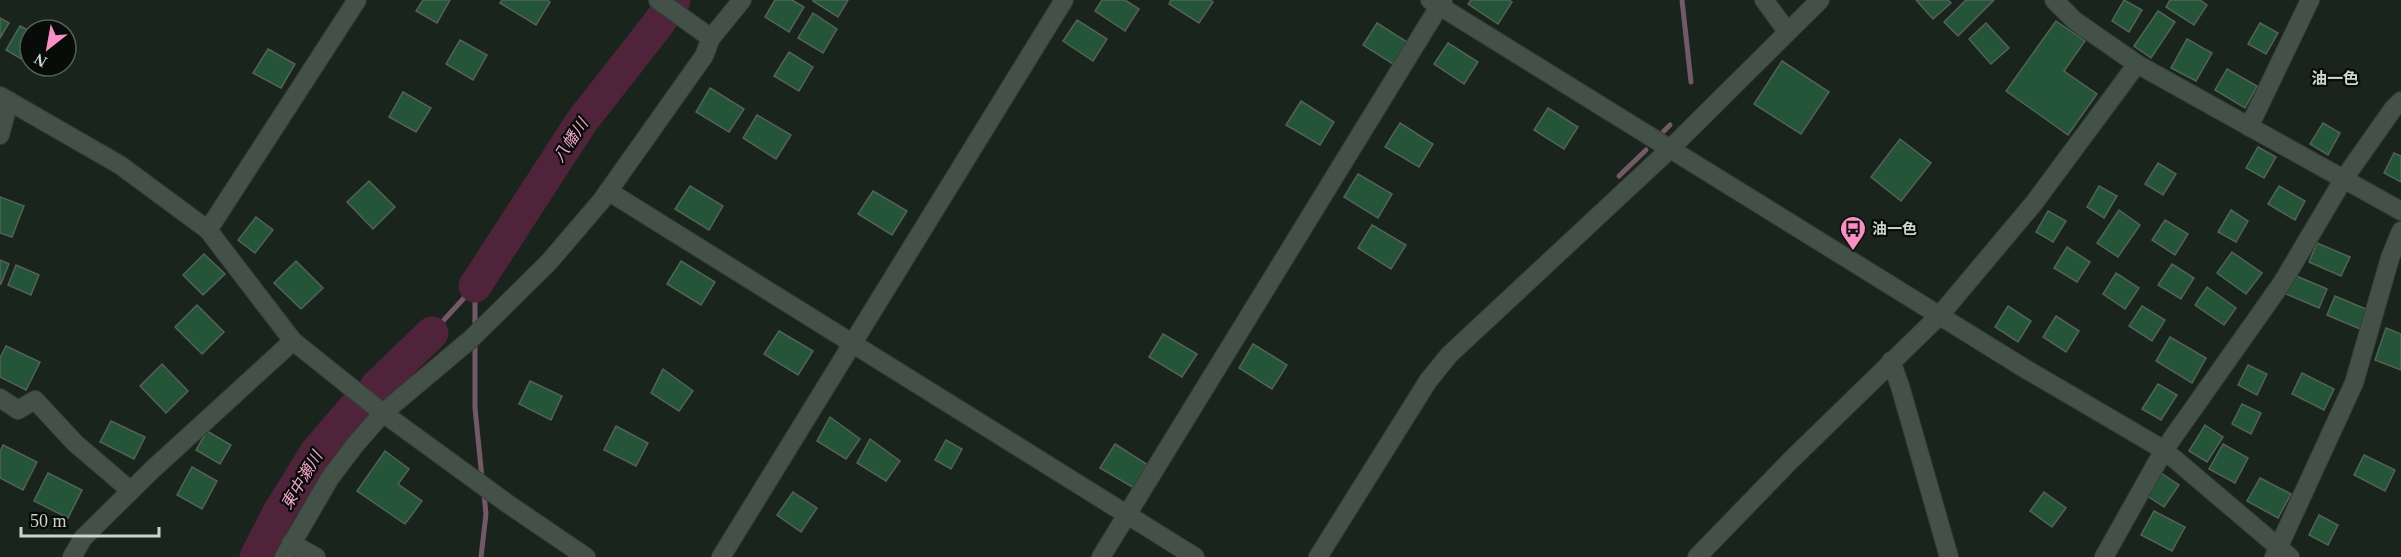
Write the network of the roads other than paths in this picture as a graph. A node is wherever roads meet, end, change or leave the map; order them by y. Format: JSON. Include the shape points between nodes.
{"nodes":[{"id":1,"x":357,"y":0,"type":"edge"},
{"id":2,"x":658,"y":0,"type":"edge"},
{"id":3,"x":742,"y":0,"type":"edge"},
{"id":4,"x":1064,"y":0,"type":"edge"},
{"id":5,"x":1764,"y":0,"type":"edge"},
{"id":6,"x":1820,"y":0,"type":"edge"},
{"id":7,"x":2054,"y":0,"type":"edge"},
{"id":8,"x":2310,"y":0,"type":"edge"},
{"id":9,"x":1437,"y":2,"type":"edge"},
{"id":10,"x":1787,"y":31,"type":"junction"},
{"id":11,"x":711,"y":38,"type":"junction"},
{"id":12,"x":2137,"y":64,"type":"junction"},
{"id":13,"x":4,"y":99,"type":"edge"},
{"id":14,"x":2401,"y":101,"type":"edge"},
{"id":15,"x":2249,"y":127,"type":"junction"},
{"id":16,"x":0,"y":135,"type":"edge"},
{"id":17,"x":1670,"y":148,"type":"junction"},
{"id":18,"x":2343,"y":180,"type":"junction"},
{"id":19,"x":608,"y":191,"type":"junction"},
{"id":20,"x":2401,"y":212,"type":"edge"},
{"id":21,"x":208,"y":230,"type":"junction"},
{"id":22,"x":2401,"y":231,"type":"edge"},
{"id":23,"x":1940,"y":315,"type":"junction"},
{"id":24,"x":293,"y":341,"type":"junction"},
{"id":25,"x":852,"y":343,"type":"junction"},
{"id":26,"x":1891,"y":361,"type":"junction"},
{"id":27,"x":0,"y":398,"type":"edge"},
{"id":28,"x":383,"y":413,"type":"junction"},
{"id":29,"x":2164,"y":450,"type":"junction"},
{"id":30,"x":130,"y":491,"type":"junction"},
{"id":31,"x":1127,"y":515,"type":"junction"},
{"id":32,"x":288,"y":550,"type":"edge"},
{"id":33,"x":2281,"y":554,"type":"edge"},
{"id":34,"x":72,"y":557,"type":"edge"},
{"id":35,"x":316,"y":557,"type":"edge"},
{"id":36,"x":586,"y":557,"type":"edge"},
{"id":37,"x":721,"y":557,"type":"edge"},
{"id":38,"x":1101,"y":557,"type":"edge"},
{"id":39,"x":1195,"y":557,"type":"edge"},
{"id":40,"x":1318,"y":557,"type":"edge"},
{"id":41,"x":1697,"y":557,"type":"edge"},
{"id":42,"x":1949,"y":557,"type":"edge"},
{"id":43,"x":2104,"y":557,"type":"edge"}],
"edges":[{"from":1,"to":21,"type":"street"},
{"from":2,"to":11,"type":"street"},
{"from":3,"to":11,"type":"street"},
{"from":4,"to":25,"type":"street"},
{"from":5,"to":10,"type":"street"},
{"from":6,"to":10,"type":"street"},
{"from":7,"to":12,"type":"street","via":[[2075,21]]},
{"from":8,"to":15,"type":"street"},
{"from":9,"to":17,"type":"street"},
{"from":9,"to":31,"type":"street"},
{"from":10,"to":17,"type":"street"},
{"from":11,"to":19,"type":"street","via":[[704,56]]},
{"from":12,"to":15,"type":"street"},
{"from":12,"to":23,"type":"street","via":[[2034,203]]},
{"from":13,"to":16,"type":"street"},
{"from":13,"to":21,"type":"street","via":[[120,165]]},
{"from":14,"to":18,"type":"street"},
{"from":15,"to":18,"type":"street"},
{"from":17,"to":23,"type":"street"},
{"from":17,"to":40,"type":"street","via":[[1449,355],[1421,391]]},
{"from":18,"to":20,"type":"street"},
{"from":18,"to":29,"type":"street","via":[[2282,283]]},
{"from":19,"to":25,"type":"street"},
{"from":19,"to":28,"type":"street","via":[[549,262],[471,339]]},
{"from":21,"to":24,"type":"street"},
{"from":22,"to":33,"type":"street","via":[[2354,383]]},
{"from":23,"to":26,"type":"street"},
{"from":23,"to":29,"type":"street"},
{"from":24,"to":28,"type":"street"},
{"from":24,"to":30,"type":"street"},
{"from":25,"to":31,"type":"street"},
{"from":25,"to":37,"type":"street"},
{"from":26,"to":41,"type":"street"},
{"from":26,"to":42,"type":"street"},
{"from":27,"to":30,"type":"street","via":[[18,410],[35,400],[75,443]]},
{"from":28,"to":32,"type":"street","via":[[330,478]]},
{"from":28,"to":36,"type":"street"},
{"from":29,"to":33,"type":"street"},
{"from":29,"to":43,"type":"street"},
{"from":30,"to":34,"type":"street","via":[[83,538]]},
{"from":31,"to":38,"type":"street"},
{"from":31,"to":39,"type":"street"},
{"from":32,"to":35,"type":"street"}]}
